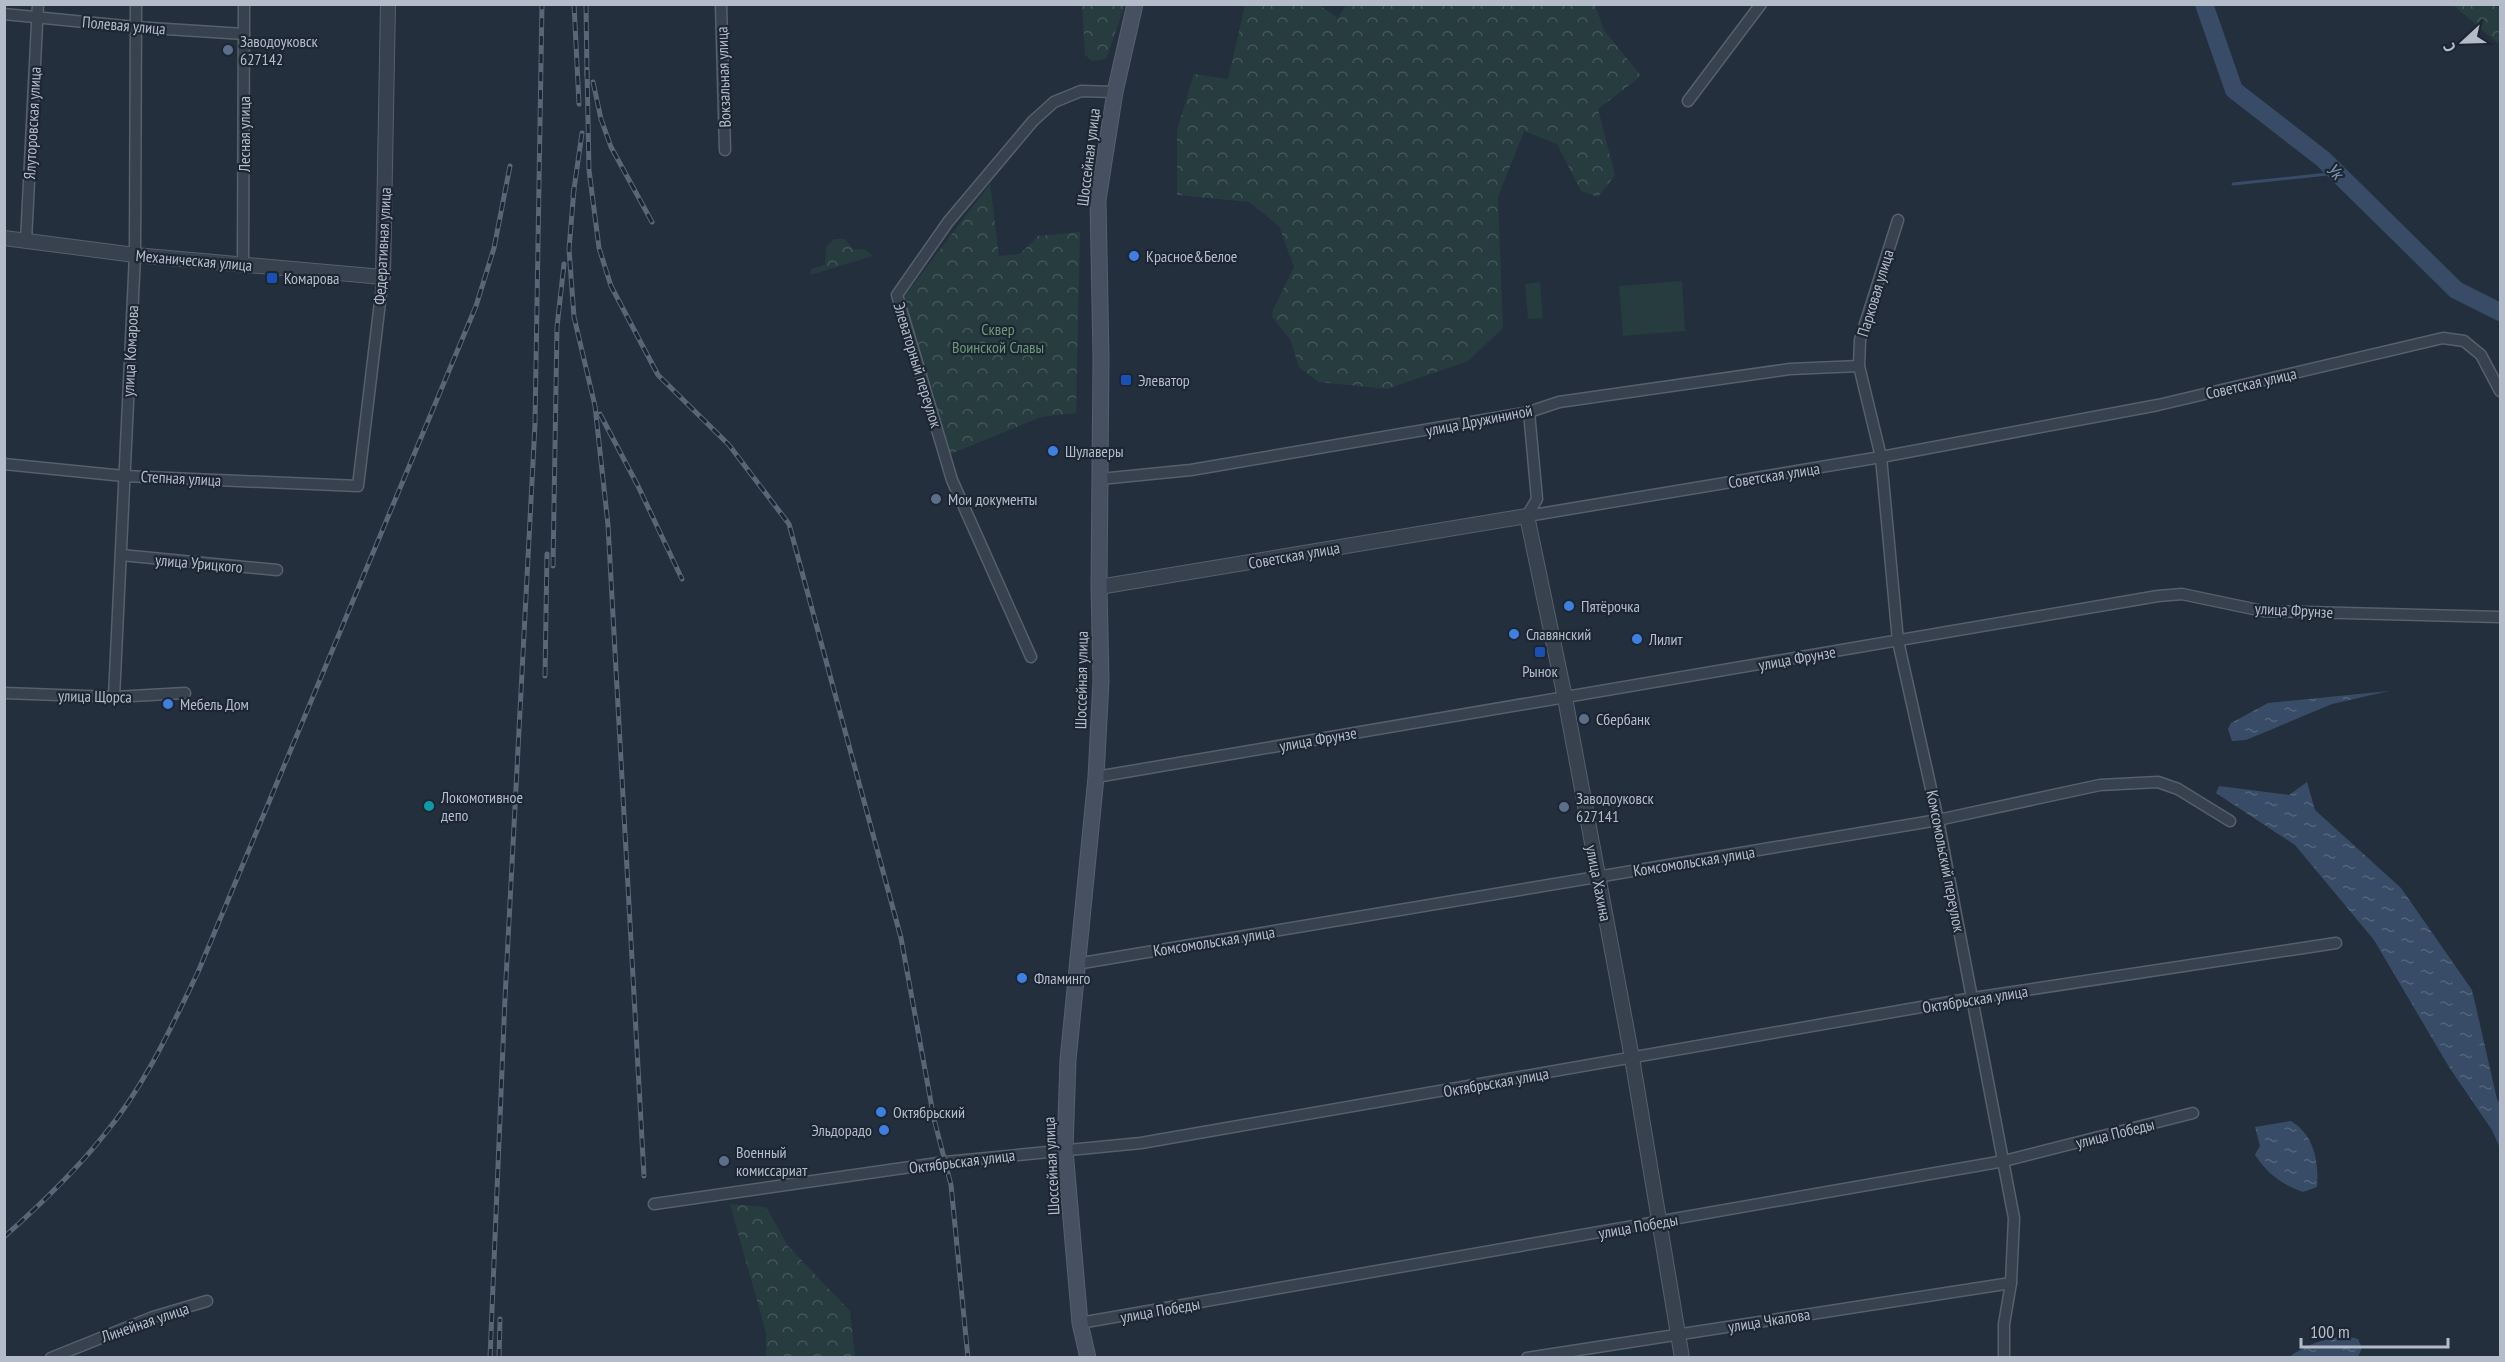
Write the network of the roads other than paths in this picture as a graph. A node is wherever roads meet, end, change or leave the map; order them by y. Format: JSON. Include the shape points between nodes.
{"nodes":[{"id":1,"x":38,"y":4,"type":"edge"},
{"id":2,"x":136,"y":4,"type":"edge"},
{"id":3,"x":244,"y":4,"type":"edge"},
{"id":4,"x":388,"y":4,"type":"edge"},
{"id":5,"x":721,"y":4,"type":"edge"},
{"id":6,"x":1135,"y":4,"type":"edge"},
{"id":7,"x":1761,"y":4,"type":"edge"},
{"id":8,"x":4,"y":14,"type":"edge"},
{"id":9,"x":38,"y":18,"type":"junction"},
{"id":10,"x":135,"y":27,"type":"junction"},
{"id":11,"x":244,"y":34,"type":"junction"},
{"id":12,"x":1115,"y":92,"type":"junction"},
{"id":13,"x":1688,"y":101,"type":"dead end"},
{"id":14,"x":725,"y":150,"type":"dead end"},
{"id":15,"x":1898,"y":220,"type":"dead end"},
{"id":16,"x":4,"y":238,"type":"edge"},
{"id":17,"x":26,"y":240,"type":"junction"},
{"id":18,"x":135,"y":255,"type":"junction"},
{"id":19,"x":243,"y":264,"type":"junction"},
{"id":20,"x":383,"y":277,"type":"junction"},
{"id":21,"x":1859,"y":366,"type":"junction"},
{"id":22,"x":2500,"y":391,"type":"edge"},
{"id":23,"x":1528,"y":412,"type":"junction"},
{"id":24,"x":1881,"y":457,"type":"junction"},
{"id":25,"x":4,"y":464,"type":"edge"},
{"id":26,"x":124,"y":476,"type":"junction"},
{"id":27,"x":1100,"y":479,"type":"junction"},
{"id":28,"x":358,"y":486,"type":"joint"},
{"id":29,"x":1527,"y":516,"type":"junction"},
{"id":30,"x":121,"y":555,"type":"junction"},
{"id":31,"x":277,"y":570,"type":"dead end"},
{"id":32,"x":1099,"y":587,"type":"junction"},
{"id":33,"x":2500,"y":617,"type":"edge"},
{"id":34,"x":1898,"y":641,"type":"junction"},
{"id":35,"x":1031,"y":657,"type":"dead end"},
{"id":36,"x":4,"y":693,"type":"edge"},
{"id":37,"x":185,"y":693,"type":"dead end"},
{"id":38,"x":114,"y":697,"type":"junction"},
{"id":39,"x":1565,"y":698,"type":"junction"},
{"id":40,"x":1096,"y":777,"type":"junction"},
{"id":41,"x":1938,"y":820,"type":"junction"},
{"id":42,"x":2230,"y":821,"type":"dead end"},
{"id":43,"x":1598,"y":877,"type":"junction"},
{"id":44,"x":2336,"y":943,"type":"dead end"},
{"id":45,"x":1076,"y":964,"type":"junction"},
{"id":46,"x":1973,"y":998,"type":"junction"},
{"id":47,"x":1632,"y":1058,"type":"junction"},
{"id":48,"x":2193,"y":1113,"type":"dead end"},
{"id":49,"x":1065,"y":1150,"type":"junction"},
{"id":50,"x":2004,"y":1161,"type":"junction"},
{"id":51,"x":654,"y":1204,"type":"dead end"},
{"id":52,"x":1661,"y":1222,"type":"junction"},
{"id":53,"x":2011,"y":1283,"type":"junction"},
{"id":54,"x":207,"y":1301,"type":"dead end"},
{"id":55,"x":1080,"y":1323,"type":"junction"},
{"id":56,"x":1680,"y":1333,"type":"junction"},
{"id":57,"x":51,"y":1358,"type":"edge"},
{"id":58,"x":1088,"y":1358,"type":"edge"},
{"id":59,"x":1527,"y":1358,"type":"edge"},
{"id":60,"x":1682,"y":1358,"type":"edge"},
{"id":61,"x":2004,"y":1358,"type":"edge"}],
"edges":[{"from":1,"to":9,"type":"street","name":"Ялуторовская улица"},
{"from":2,"to":10,"type":"street","name":"улица Комарова"},
{"from":3,"to":11,"type":"street","name":"Лесная улица"},
{"from":4,"to":20,"type":"street","name":"Федеративная улица"},
{"from":5,"to":14,"type":"street","name":"Вокзальная улица"},
{"from":6,"to":12,"type":"main road","name":"Шоссейная улица"},
{"from":7,"to":13,"type":"street"},
{"from":8,"to":9,"type":"street","name":"Полевая улица"},
{"from":9,"to":10,"type":"street","name":"Полевая улица"},
{"from":9,"to":17,"type":"street","name":"Ялуторовская улица"},
{"from":10,"to":11,"type":"street","name":"Полевая улица"},
{"from":10,"to":18,"type":"street","name":"улица Комарова"},
{"from":11,"to":19,"type":"street","name":"Лесная улица"},
{"from":12,"to":27,"type":"main road","name":"Шоссейная улица","via":[[1098,200]]},
{"from":12,"to":35,"type":"street","name":"Элеваторный переулок","via":[[1082,91],[1054,102],[1033,121],[948,222],[897,295],[952,480]]},
{"from":15,"to":21,"type":"street","name":"Парковая улица","via":[[1860,340]]},
{"from":16,"to":17,"type":"street","name":"Механическая улица"},
{"from":17,"to":18,"type":"street","name":"Механическая улица"},
{"from":18,"to":19,"type":"street","name":"Механическая улица"},
{"from":18,"to":26,"type":"street","name":"улица Комарова"},
{"from":19,"to":20,"type":"street","name":"Механическая улица"},
{"from":20,"to":28,"type":"street","name":"Федеративная улица"},
{"from":21,"to":23,"type":"street","name":"улица Дружининой","via":[[1790,369],[1559,402]]},
{"from":21,"to":24,"type":"street","name":"Комсомольский переулок"},
{"from":22,"to":24,"type":"street","name":"Советская улица","via":[[2481,356],[2464,341],[2444,338],[2158,405]]},
{"from":23,"to":27,"type":"street","name":"улица Дружининой","via":[[1191,470]]},
{"from":23,"to":29,"type":"street","name":"улица Хахина","via":[[1537,499]]},
{"from":24,"to":29,"type":"street","name":"Советская улица"},
{"from":24,"to":34,"type":"street","name":"Комсомольский переулок"},
{"from":25,"to":26,"type":"street","name":"Степная улица"},
{"from":26,"to":28,"type":"street","name":"Степная улица"},
{"from":26,"to":30,"type":"street","name":"улица Комарова"},
{"from":27,"to":32,"type":"main road","name":"Шоссейная улица"},
{"from":29,"to":32,"type":"street","name":"Советская улица"},
{"from":29,"to":39,"type":"street","name":"улица Хахина"},
{"from":30,"to":31,"type":"street","name":"улица Урицкого"},
{"from":30,"to":38,"type":"street","name":"улица Комарова"},
{"from":32,"to":40,"type":"main road","name":"Шоссейная улица","via":[[1101,681]]},
{"from":33,"to":34,"type":"street","name":"улица Фрунзе","via":[[2263,611],[2182,594]]},
{"from":34,"to":39,"type":"street","name":"улица Фрунзе"},
{"from":34,"to":41,"type":"street","name":"Комсомольский переулок"},
{"from":36,"to":38,"type":"street","name":"улица Щорса"},
{"from":37,"to":38,"type":"street","name":"улица Щорса"},
{"from":39,"to":40,"type":"street","name":"улица Фрунзе"},
{"from":39,"to":43,"type":"street","name":"улица Хахина"},
{"from":40,"to":45,"type":"main road","name":"Шоссейная улица"},
{"from":41,"to":42,"type":"street","name":"Комсомольская улица","via":[[2100,784],[2158,782],[2178,789]]},
{"from":41,"to":43,"type":"street","name":"Комсомольская улица"},
{"from":41,"to":46,"type":"street","name":"Комсомольский переулок"},
{"from":43,"to":45,"type":"street","name":"Комсомольская улица"},
{"from":43,"to":47,"type":"street","name":"улица Хахина"},
{"from":44,"to":46,"type":"street","name":"Октябрьская улица"},
{"from":45,"to":49,"type":"main road","name":"Шоссейная улица"},
{"from":46,"to":47,"type":"street","name":"Октябрьская улица"},
{"from":46,"to":50,"type":"street","name":"Комсомольский переулок"},
{"from":47,"to":49,"type":"street","name":"Октябрьская улица","via":[[1141,1143]]},
{"from":47,"to":52,"type":"street","name":"улица Хахина"},
{"from":48,"to":50,"type":"street","name":"улица Победы"},
{"from":49,"to":51,"type":"street","name":"Октябрьская улица","via":[[947,1162]]},
{"from":49,"to":55,"type":"main road","name":"Шоссейная улица"},
{"from":50,"to":52,"type":"street","name":"улица Победы"},
{"from":50,"to":53,"type":"street","name":"Комсомольский переулок","via":[[2013,1218]]},
{"from":52,"to":55,"type":"street","name":"улица Победы"},
{"from":52,"to":56,"type":"street","name":"улица Хахина"},
{"from":53,"to":56,"type":"street","name":"улица Чкалова"},
{"from":53,"to":61,"type":"street","name":"Комсомольский переулок","via":[[2004,1324]]},
{"from":54,"to":57,"type":"street","name":"Линейная улица","via":[[153,1317]]},
{"from":55,"to":58,"type":"main road","name":"Шоссейная улица"},
{"from":56,"to":59,"type":"street","name":"улица Чкалова"},
{"from":56,"to":60,"type":"street","name":"улица Хахина"}]}
